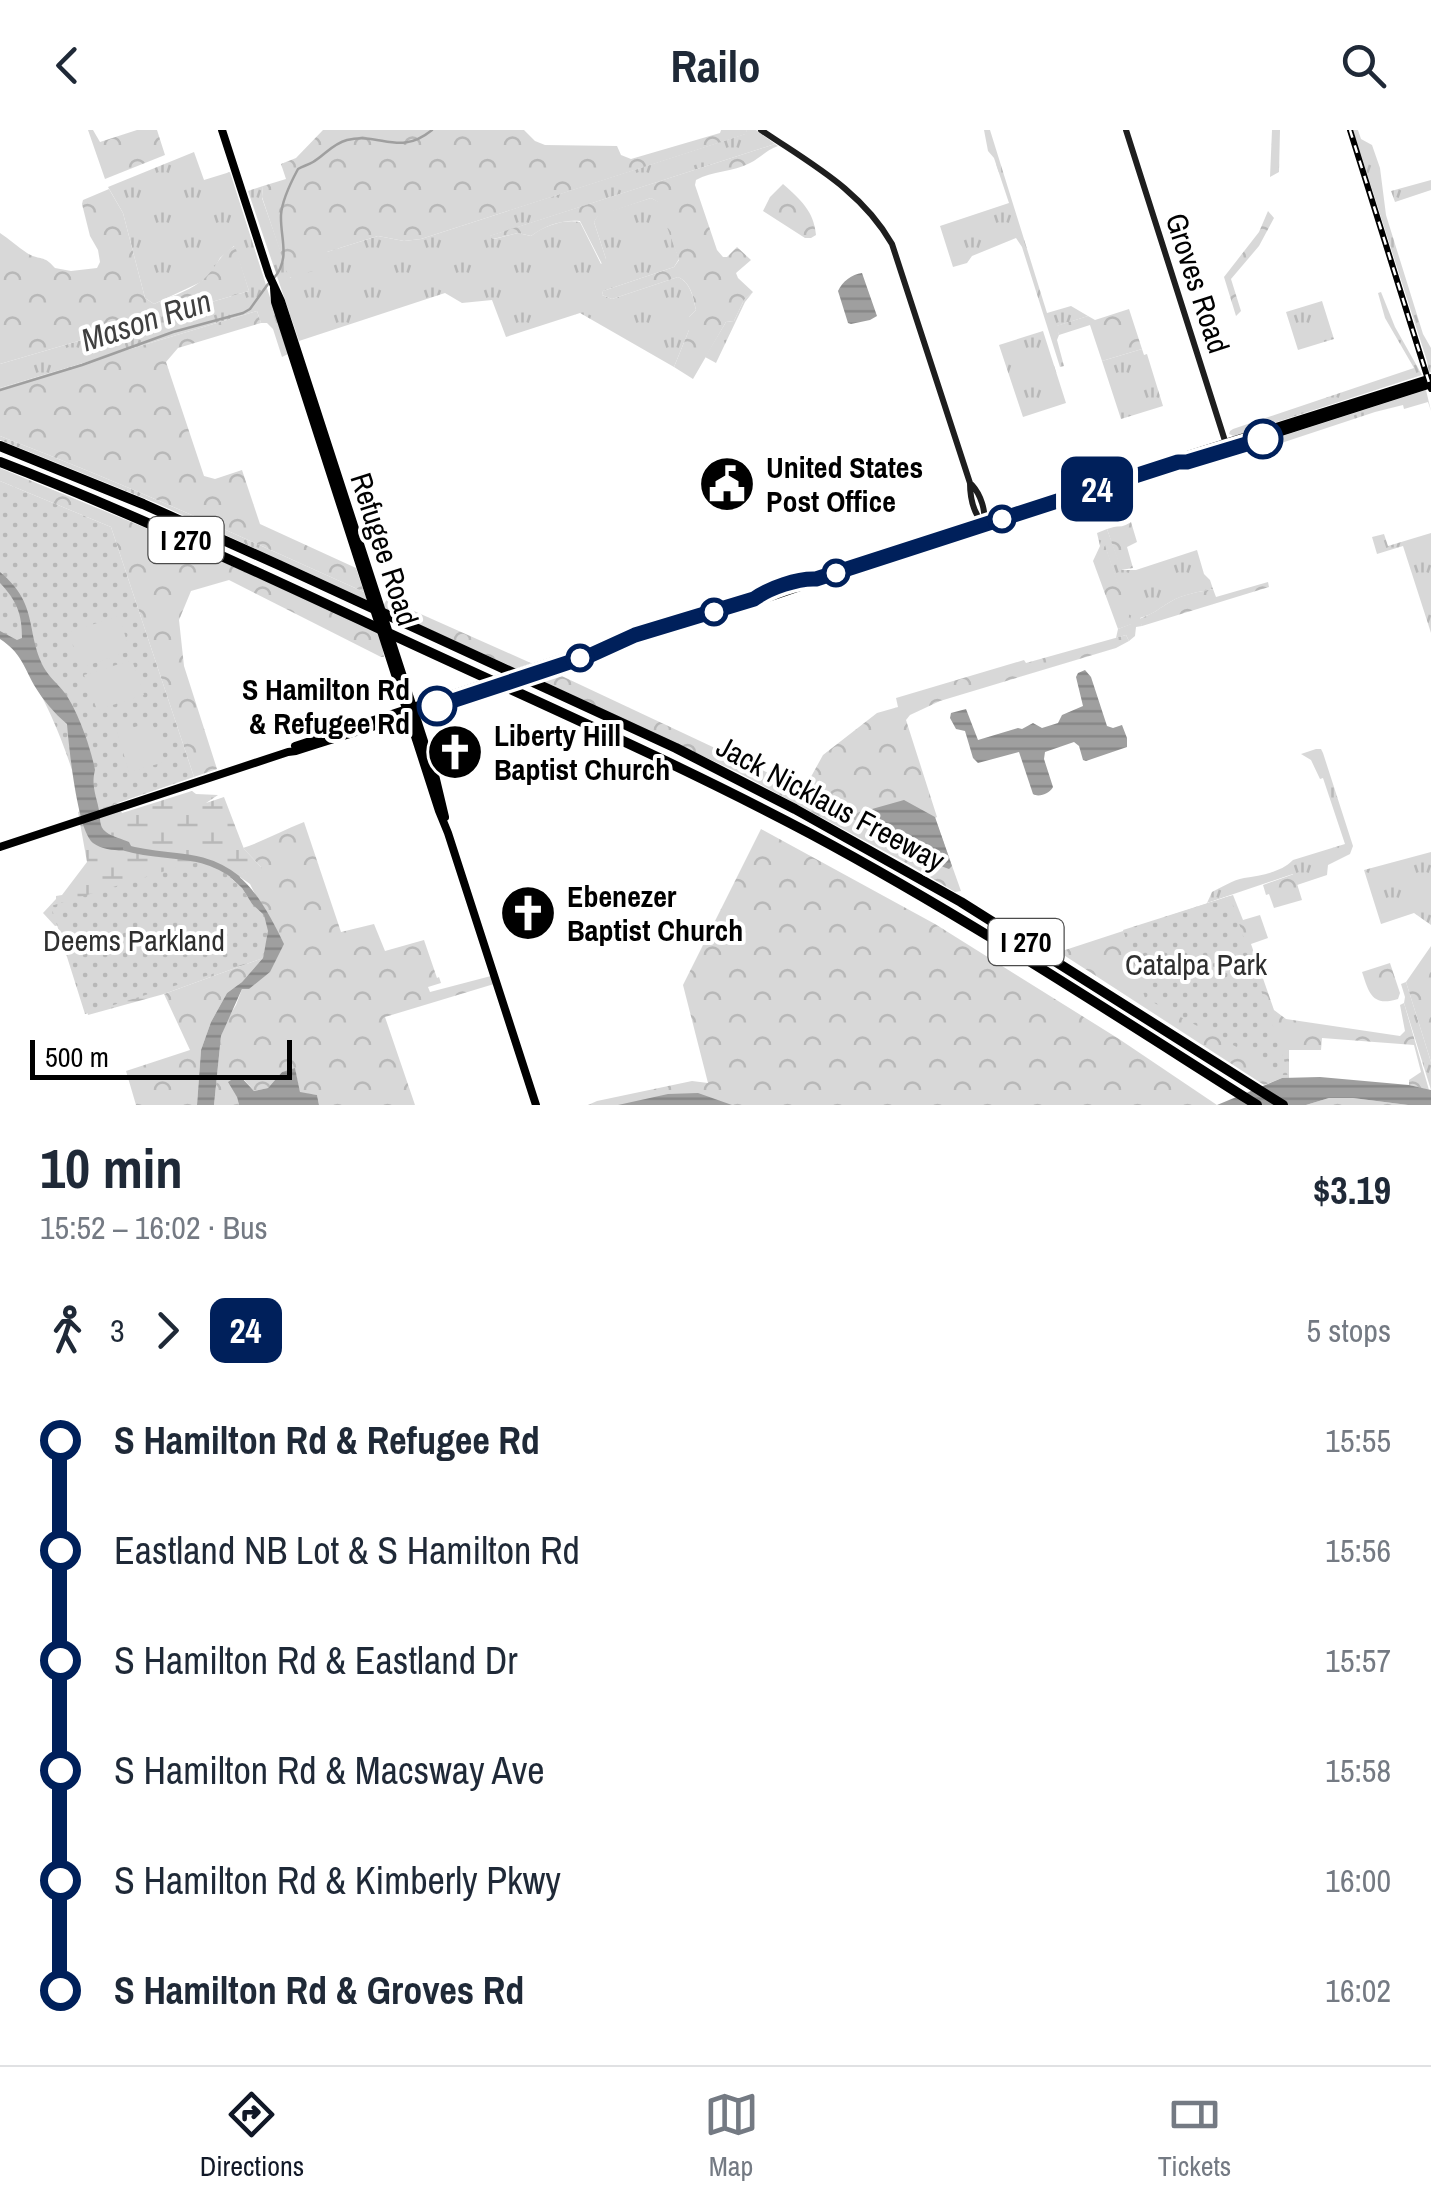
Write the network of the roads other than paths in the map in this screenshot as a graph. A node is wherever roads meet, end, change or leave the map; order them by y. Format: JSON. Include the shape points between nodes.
{"nodes":[{"id":1,"x":222,"y":130,"type":"edge"},
{"id":2,"x":760,"y":130,"type":"edge"},
{"id":3,"x":1126,"y":130,"type":"edge"},
{"id":4,"x":272,"y":284,"type":"junction"},
{"id":5,"x":1431,"y":381,"type":"edge"},
{"id":6,"x":311,"y":393,"type":"junction"},
{"id":7,"x":324,"y":402,"type":"dead end"},
{"id":8,"x":0,"y":446,"type":"edge"},
{"id":9,"x":1226,"y":446,"type":"junction"},
{"id":10,"x":0,"y":462,"type":"edge"},
{"id":11,"x":984,"y":525,"type":"junction"},
{"id":12,"x":410,"y":711,"type":"junction"},
{"id":13,"x":0,"y":846,"type":"edge"},
{"id":14,"x":536,"y":1105,"type":"edge"},
{"id":15,"x":1257,"y":1105,"type":"edge"},
{"id":16,"x":1283,"y":1105,"type":"edge"}],
"edges":[{"from":1,"to":4,"type":"main road","name":"Refugee Road"},
{"from":2,"to":11,"type":"street","via":[[842,186],[878,220],[898,258]]},
{"from":3,"to":9,"type":"street","name":"Groves Road"},
{"from":4,"to":6,"type":"main road","name":"Refugee Road"},
{"from":4,"to":12,"type":"main road","name":"Refugee Road"},
{"from":5,"to":9,"type":"main road"},
{"from":6,"to":7,"type":"main road"},
{"from":6,"to":12,"type":"main road","name":"Refugee Road"},
{"from":8,"to":16,"type":"highway","name":"Jack Nicklaus Freeway","number":"I 270","via":[[362,603],[796,809],[1024,940]]},
{"from":9,"to":11,"type":"main road"},
{"from":10,"to":15,"type":"highway","name":"Jack Nicklaus Freeway","number":"I 270","via":[[156,526],[714,784],[998,941]]},
{"from":11,"to":12,"type":"main road"},
{"from":12,"to":13,"type":"main road"},
{"from":12,"to":14,"type":"main road","name":"Refugee Road"}]}
